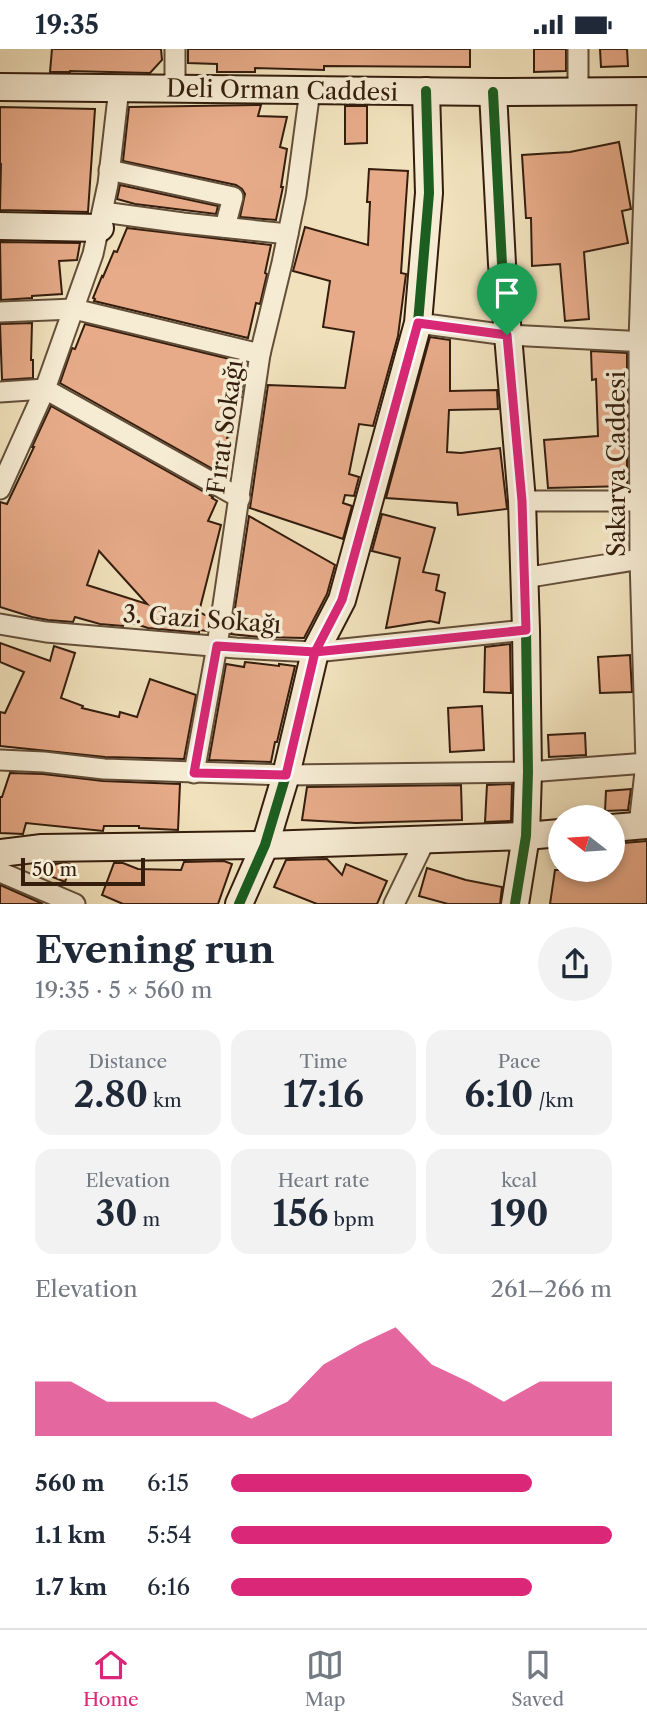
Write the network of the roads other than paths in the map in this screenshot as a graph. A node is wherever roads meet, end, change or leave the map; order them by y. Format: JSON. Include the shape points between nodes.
{"nodes":[{"id":1,"x":175,"y":49,"type":"edge"},
{"id":2,"x":578,"y":49,"type":"edge"},
{"id":3,"x":0,"y":87,"type":"edge"},
{"id":4,"x":119,"y":88,"type":"junction"},
{"id":5,"x":175,"y":89,"type":"junction"},
{"id":6,"x":310,"y":90,"type":"junction"},
{"id":7,"x":426,"y":91,"type":"junction"},
{"id":8,"x":578,"y":91,"type":"junction"},
{"id":9,"x":647,"y":91,"type":"edge"},
{"id":10,"x":493,"y":92,"type":"junction"},
{"id":11,"x":647,"y":101,"type":"edge"},
{"id":12,"x":109,"y":170,"type":"junction"},
{"id":13,"x":645,"y":200,"type":"edge"},
{"id":14,"x":101,"y":220,"type":"junction"},
{"id":15,"x":0,"y":226,"type":"edge"},
{"id":16,"x":225,"y":227,"type":"junction"},
{"id":17,"x":288,"y":234,"type":"junction"},
{"id":18,"x":74,"y":309,"type":"junction"},
{"id":19,"x":0,"y":312,"type":"edge"},
{"id":20,"x":418,"y":323,"type":"junction"},
{"id":21,"x":507,"y":335,"type":"junction"},
{"id":22,"x":643,"y":342,"type":"edge"},
{"id":23,"x":260,"y":354,"type":"junction"},
{"id":24,"x":45,"y":389,"type":"junction"},
{"id":25,"x":0,"y":392,"type":"edge"},
{"id":26,"x":1,"y":485,"type":"edge"},
{"id":27,"x":240,"y":498,"type":"junction"},
{"id":28,"x":522,"y":501,"type":"junction"},
{"id":29,"x":640,"y":501,"type":"junction"},
{"id":30,"x":644,"y":559,"type":"edge"},
{"id":31,"x":524,"y":578,"type":"junction"},
{"id":32,"x":0,"y":624,"type":"edge"},
{"id":33,"x":526,"y":630,"type":"junction"},
{"id":34,"x":645,"y":642,"type":"edge"},
{"id":35,"x":217,"y":646,"type":"junction"},
{"id":36,"x":315,"y":652,"type":"junction"},
{"id":37,"x":0,"y":760,"type":"edge"},
{"id":38,"x":646,"y":763,"type":"edge"},
{"id":39,"x":527,"y":772,"type":"junction"},
{"id":40,"x":194,"y":773,"type":"junction"},
{"id":41,"x":286,"y":775,"type":"junction"},
{"id":42,"x":643,"y":825,"type":"edge"},
{"id":43,"x":625,"y":827,"type":"edge"},
{"id":44,"x":548,"y":834,"type":"edge"},
{"id":45,"x":526,"y":836,"type":"junction"},
{"id":46,"x":425,"y":840,"type":"junction"},
{"id":47,"x":265,"y":845,"type":"junction"},
{"id":48,"x":0,"y":853,"type":"edge"},
{"id":49,"x":0,"y":872,"type":"edge"},
{"id":50,"x":75,"y":904,"type":"edge"},
{"id":51,"x":239,"y":904,"type":"edge"},
{"id":52,"x":394,"y":904,"type":"edge"},
{"id":53,"x":514,"y":904,"type":"edge"}],
"edges":[{"from":1,"to":5,"type":"street"},
{"from":2,"to":8,"type":"street"},
{"from":3,"to":4,"type":"street","name":"Deli Orman Caddesi"},
{"from":4,"to":5,"type":"street","name":"Deli Orman Caddesi"},
{"from":4,"to":12,"type":"street"},
{"from":5,"to":6,"type":"street","name":"Deli Orman Caddesi"},
{"from":6,"to":7,"type":"street","name":"Deli Orman Caddesi"},
{"from":6,"to":17,"type":"street","name":"Fırat Sokağı"},
{"from":7,"to":10,"type":"street","name":"Deli Orman Caddesi"},
{"from":7,"to":20,"type":"street","via":[[429,193]]},
{"from":8,"to":9,"type":"street","name":"Deli Orman Caddesi"},
{"from":8,"to":10,"type":"street","name":"Deli Orman Caddesi"},
{"from":10,"to":21,"type":"street"},
{"from":11,"to":13,"type":"street","name":"Sakarya Caddesi"},
{"from":12,"to":14,"type":"street"},
{"from":12,"to":16,"type":"street","via":[[233,197]]},
{"from":13,"to":22,"type":"street","name":"Sakarya Caddesi"},
{"from":14,"to":15,"type":"street"},
{"from":14,"to":16,"type":"street"},
{"from":14,"to":18,"type":"street"},
{"from":16,"to":17,"type":"street"},
{"from":17,"to":23,"type":"street","name":"Fırat Sokağı"},
{"from":18,"to":19,"type":"street"},
{"from":18,"to":23,"type":"street"},
{"from":18,"to":24,"type":"street"},
{"from":20,"to":21,"type":"street"},
{"from":20,"to":36,"type":"street","via":[[342,600]]},
{"from":21,"to":22,"type":"street"},
{"from":21,"to":28,"type":"street"},
{"from":22,"to":29,"type":"street","name":"Sakarya Caddesi"},
{"from":23,"to":27,"type":"street","name":"Fırat Sokağı"},
{"from":24,"to":25,"type":"street"},
{"from":24,"to":26,"type":"street"},
{"from":24,"to":27,"type":"street"},
{"from":27,"to":35,"type":"street","name":"Fırat Sokağı"},
{"from":28,"to":29,"type":"street"},
{"from":28,"to":31,"type":"street"},
{"from":29,"to":30,"type":"street","name":"Sakarya Caddesi"},
{"from":30,"to":31,"type":"street"},
{"from":30,"to":34,"type":"street","name":"Sakarya Caddesi"},
{"from":31,"to":33,"type":"street"},
{"from":32,"to":35,"type":"street","name":"3. Gazi Sokağı"},
{"from":33,"to":36,"type":"street","name":"3. Gazi Sokağı"},
{"from":33,"to":39,"type":"street"},
{"from":34,"to":38,"type":"street","name":"Sakarya Caddesi"},
{"from":35,"to":36,"type":"street","name":"3. Gazi Sokağı"},
{"from":35,"to":40,"type":"street","name":"Fırat Sokağı"},
{"from":36,"to":41,"type":"street"},
{"from":37,"to":40,"type":"street"},
{"from":38,"to":39,"type":"street"},
{"from":38,"to":42,"type":"street","name":"Sakarya Caddesi"},
{"from":39,"to":41,"type":"street"},
{"from":39,"to":45,"type":"street"},
{"from":40,"to":41,"type":"street"},
{"from":41,"to":47,"type":"street"},
{"from":42,"to":43,"type":"street"},
{"from":44,"to":45,"type":"street"},
{"from":45,"to":46,"type":"street"},
{"from":45,"to":53,"type":"street"},
{"from":46,"to":47,"type":"street"},
{"from":46,"to":52,"type":"street"},
{"from":47,"to":48,"type":"street","via":[[42,848]]},
{"from":47,"to":51,"type":"street"},
{"from":49,"to":50,"type":"street"}]}
